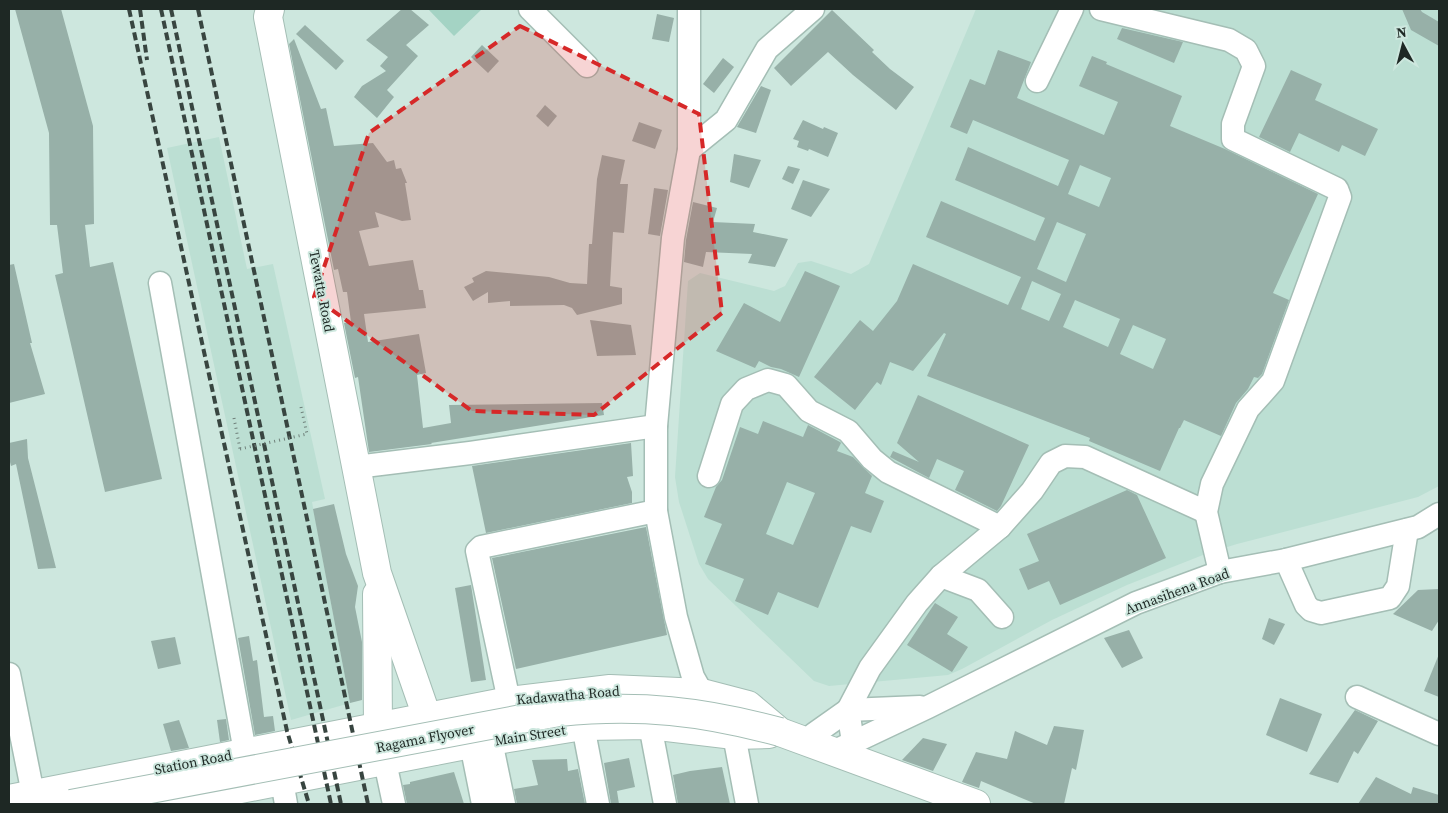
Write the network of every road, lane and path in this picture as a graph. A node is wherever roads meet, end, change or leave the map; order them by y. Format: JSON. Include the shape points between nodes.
{"nodes":[{"id":1,"x":270,"y":9,"type":"edge"},
{"id":2,"x":530,"y":9,"type":"edge"},
{"id":3,"x":689,"y":9,"type":"edge"},
{"id":4,"x":812,"y":9,"type":"edge"},
{"id":5,"x":1072,"y":9,"type":"edge"},
{"id":6,"x":1101,"y":9,"type":"edge"},
{"id":7,"x":587,"y":66,"type":"dead end"},
{"id":8,"x":1036,"y":81,"type":"dead end"},
{"id":9,"x":689,"y":150,"type":"junction"},
{"id":10,"x":160,"y":283,"type":"dead end"},
{"id":11,"x":301,"y":408,"type":"dead end"},
{"id":12,"x":234,"y":418,"type":"dead end"},
{"id":13,"x":656,"y":426,"type":"junction"},
{"id":14,"x":356,"y":466,"type":"junction"},
{"id":15,"x":709,"y":476,"type":"dead end"},
{"id":16,"x":656,"y":511,"type":"junction"},
{"id":17,"x":1206,"y":512,"type":"junction"},
{"id":18,"x":1439,"y":514,"type":"edge"},
{"id":19,"x":1000,"y":527,"type":"junction"},
{"id":20,"x":1407,"y":530,"type":"junction"},
{"id":21,"x":1286,"y":560,"type":"junction"},
{"id":22,"x":1220,"y":572,"type":"junction"},
{"id":23,"x":377,"y":573,"type":"junction"},
{"id":24,"x":941,"y":576,"type":"junction"},
{"id":25,"x":1002,"y":617,"type":"dead end"},
{"id":26,"x":9,"y":674,"type":"edge"},
{"id":27,"x":702,"y":693,"type":"junction"},
{"id":28,"x":1357,"y":698,"type":"dead end"},
{"id":29,"x":509,"y":701,"type":"junction"},
{"id":30,"x":928,"y":707,"type":"junction"},
{"id":31,"x":848,"y":710,"type":"junction"},
{"id":32,"x":427,"y":716,"type":"junction"},
{"id":33,"x":583,"y":726,"type":"junction"},
{"id":34,"x":650,"y":726,"type":"junction"},
{"id":35,"x":378,"y":727,"type":"junction"},
{"id":36,"x":780,"y":732,"type":"junction"},
{"id":37,"x":1439,"y":734,"type":"edge"},
{"id":38,"x":734,"y":735,"type":"junction"},
{"id":39,"x":807,"y":742,"type":"junction"},
{"id":40,"x":481,"y":743,"type":"junction"},
{"id":41,"x":843,"y":747,"type":"junction"},
{"id":42,"x":434,"y":751,"type":"junction"},
{"id":43,"x":245,"y":752,"type":"junction"},
{"id":44,"x":385,"y":762,"type":"junction"},
{"id":45,"x":284,"y":793,"type":"edge"},
{"id":46,"x":21,"y":797,"type":"edge"},
{"id":47,"x":71,"y":804,"type":"edge"},
{"id":48,"x":164,"y":804,"type":"edge"},
{"id":49,"x":394,"y":804,"type":"edge"},
{"id":50,"x":483,"y":804,"type":"edge"},
{"id":51,"x":504,"y":804,"type":"edge"},
{"id":52,"x":598,"y":804,"type":"edge"},
{"id":53,"x":665,"y":804,"type":"edge"},
{"id":54,"x":747,"y":804,"type":"edge"},
{"id":55,"x":976,"y":804,"type":"edge"}],
"edges":[{"from":1,"to":14,"type":"main road","name":"Tewatta Road","via":[[268,17]]},
{"from":2,"to":7,"type":"street"},
{"from":3,"to":9,"type":"street"},
{"from":4,"to":9,"type":"street","via":[[767,49],[726,120]]},
{"from":5,"to":8,"type":"street"},
{"from":6,"to":17,"type":"street","via":[[1229,40],[1246,50],[1254,66],[1233,124],[1233,139],[1337,189],[1340,198],[1273,381],[1248,409],[1212,484]]},
{"from":9,"to":13,"type":"street","via":[[673,238]]},
{"from":10,"to":43,"type":"street"},
{"from":11,"to":12,"type":"path","bridge":true,"via":[[307,434],[240,449]]},
{"from":13,"to":14,"type":"street"},
{"from":13,"to":16,"type":"street"},
{"from":14,"to":23,"type":"main road","name":"Tewatta Road"},
{"from":15,"to":19,"type":"street","via":[[732,404],[746,389],[768,380],[786,384],[809,411],[848,431],[888,472]]},
{"from":16,"to":27,"type":"street","via":[[676,617],[693,677]]},
{"from":16,"to":29,"type":"street","via":[[481,547],[477,552]]},
{"from":17,"to":19,"type":"street","via":[[1085,458],[1065,456],[1051,463],[1032,491]]},
{"from":17,"to":22,"type":"street"},
{"from":18,"to":20,"type":"street","name":"Annasihena Road"},
{"from":19,"to":24,"type":"street"},
{"from":20,"to":21,"type":"street","name":"Annasihena Road"},
{"from":20,"to":21,"type":"street","via":[[1398,586],[1390,598],[1322,613],[1311,610]]},
{"from":21,"to":22,"type":"street","name":"Annasihena Road"},
{"from":22,"to":30,"type":"street","name":"Annasihena Road","via":[[1136,603]]},
{"from":23,"to":32,"type":"main road","name":"Tewatta Road"},
{"from":23,"to":35,"type":"main road","name":"Tewatta Road"},
{"from":24,"to":25,"type":"street","via":[[978,590]]},
{"from":24,"to":31,"type":"street","via":[[878,655]]},
{"from":26,"to":46,"type":"street"},
{"from":27,"to":29,"type":"main road","name":"Kadawatha Road","via":[[610,689]]},
{"from":27,"to":36,"type":"main road","name":"Kadawatha Road","via":[[748,706]]},
{"from":28,"to":37,"type":"street"},
{"from":29,"to":32,"type":"main road","name":"Kadawatha Road"},
{"from":30,"to":31,"type":"street","name":"Annasihena Road"},
{"from":30,"to":41,"type":"street","name":"Annasihena Road"},
{"from":31,"to":39,"type":"street"},
{"from":31,"to":41,"type":"street"},
{"from":32,"to":35,"type":"main road","name":"Kadawatha Road"},
{"from":32,"to":42,"type":"main road","name":"Tewatta Road"},
{"from":33,"to":34,"type":"main road","name":"Main Street"},
{"from":33,"to":40,"type":"main road","name":"Main Street"},
{"from":33,"to":52,"type":"street"},
{"from":34,"to":38,"type":"main road","name":"Main Street"},
{"from":34,"to":53,"type":"street"},
{"from":35,"to":43,"type":"main road","name":"Station Road"},
{"from":35,"to":44,"type":"main road","name":"Tewatta Road"},
{"from":36,"to":38,"type":"main road","name":"Main Street"},
{"from":36,"to":39,"type":"main road"},
{"from":36,"to":47,"type":"main road","name":"Ragama Flyover","bridge":true,"via":[[725,718],[677,711],[632,708],[569,711]]},
{"from":38,"to":54,"type":"street"},
{"from":39,"to":41,"type":"main road"},
{"from":40,"to":42,"type":"main road","name":"Main Street"},
{"from":40,"to":50,"type":"street"},
{"from":40,"to":51,"type":"street"},
{"from":41,"to":55,"type":"main road"},
{"from":42,"to":44,"type":"main road","name":"Main Street"},
{"from":43,"to":46,"type":"main road","name":"Station Road"},
{"from":44,"to":45,"type":"main road","name":"Main Street"},
{"from":44,"to":49,"type":"street"},
{"from":45,"to":48,"type":"main road","name":"Main Street"}]}
